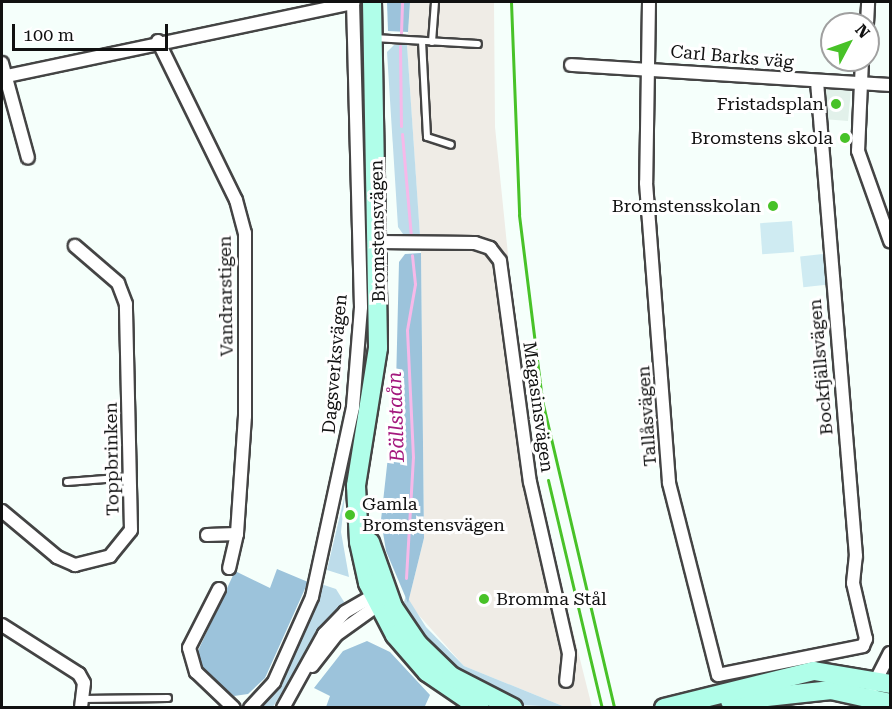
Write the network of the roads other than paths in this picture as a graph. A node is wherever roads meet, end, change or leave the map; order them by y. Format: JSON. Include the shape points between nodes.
{"nodes":[{"id":1,"x":353,"y":2,"type":"edge"},
{"id":2,"x":372,"y":2,"type":"edge"},
{"id":3,"x":435,"y":2,"type":"edge"},
{"id":4,"x":649,"y":2,"type":"edge"},
{"id":5,"x":373,"y":38,"type":"junction"},
{"id":6,"x":158,"y":41,"type":"junction"},
{"id":7,"x":422,"y":41,"type":"junction"},
{"id":8,"x":432,"y":42,"type":"junction"},
{"id":9,"x":478,"y":44,"type":"dead end"},
{"id":10,"x":2,"y":63,"type":"edge"},
{"id":11,"x":571,"y":65,"type":"dead end"},
{"id":12,"x":648,"y":68,"type":"junction"},
{"id":13,"x":860,"y":72,"type":"edge"},
{"id":14,"x":3,"y":77,"type":"edge"},
{"id":15,"x":817,"y":82,"type":"junction"},
{"id":16,"x":859,"y":84,"type":"junction"},
{"id":17,"x":891,"y":85,"type":"edge"},
{"id":18,"x":451,"y":145,"type":"dead end"},
{"id":19,"x":28,"y":158,"type":"dead end"},
{"id":20,"x":891,"y":241,"type":"edge"},
{"id":21,"x":380,"y":242,"type":"junction"},
{"id":22,"x":75,"y":246,"type":"dead end"},
{"id":23,"x":132,"y":477,"type":"junction"},
{"id":24,"x":67,"y":482,"type":"dead end"},
{"id":25,"x":2,"y":511,"type":"edge"},
{"id":26,"x":237,"y":534,"type":"junction"},
{"id":27,"x":208,"y":540,"type":"dead end"},
{"id":28,"x":229,"y":568,"type":"dead end"},
{"id":29,"x":219,"y":588,"type":"dead end"},
{"id":30,"x":381,"y":597,"type":"junction"},
{"id":31,"x":2,"y":625,"type":"edge"},
{"id":32,"x":863,"y":646,"type":"joint"},
{"id":33,"x":891,"y":653,"type":"edge"},
{"id":34,"x":566,"y":681,"type":"dead end"},
{"id":35,"x":883,"y":691,"type":"edge"},
{"id":36,"x":168,"y":698,"type":"dead end"},
{"id":37,"x":81,"y":703,"type":"edge"},
{"id":38,"x":234,"y":708,"type":"edge"},
{"id":39,"x":250,"y":708,"type":"edge"},
{"id":40,"x":283,"y":708,"type":"edge"},
{"id":41,"x":480,"y":708,"type":"edge"},
{"id":42,"x":513,"y":708,"type":"edge"},
{"id":43,"x":664,"y":708,"type":"edge"},
{"id":44,"x":699,"y":708,"type":"edge"}],
"edges":[{"from":1,"to":6,"type":"street"},
{"from":1,"to":39,"type":"street","name":"Dagsverksvägen","via":[[361,307],[353,407],[312,597],[273,682]]},
{"from":2,"to":5,"type":"street","name":"Bromstensvägen"},
{"from":3,"to":8,"type":"lane"},
{"from":4,"to":12,"type":"street","name":"Tallåsvägen"},
{"from":5,"to":7,"type":"lane"},
{"from":5,"to":21,"type":"street","name":"Bromstensvägen"},
{"from":6,"to":14,"type":"street"},
{"from":6,"to":26,"type":"street","name":"Vandrarstigen","via":[[236,200],[245,233],[244,416]]},
{"from":7,"to":8,"type":"lane"},
{"from":7,"to":18,"type":"lane","via":[[427,137]]},
{"from":8,"to":9,"type":"lane"},
{"from":10,"to":14,"type":"street"},
{"from":11,"to":12,"type":"street","name":"Carl Barks väg"},
{"from":12,"to":15,"type":"street","name":"Carl Barks väg"},
{"from":12,"to":32,"type":"street","name":"Tallåsvägen","via":[[646,183],[669,483],[718,675]]},
{"from":13,"to":16,"type":"street"},
{"from":14,"to":19,"type":"street"},
{"from":15,"to":16,"type":"street","name":"Carl Barks väg"},
{"from":15,"to":32,"type":"street","name":"Bockfjällsvägen","via":[[856,556],[853,583],[861,596]]},
{"from":16,"to":17,"type":"street","name":"Carl Barks väg"},
{"from":16,"to":20,"type":"street","via":[[858,151]]},
{"from":21,"to":30,"type":"street","name":"Bromstensvägen","via":[[378,348],[364,459],[356,486],[356,523]]},
{"from":21,"to":34,"type":"street","name":"Magasinsvägen","via":[[475,243],[490,248],[500,261],[530,482],[570,654]]},
{"from":22,"to":23,"type":"street","name":"Toppbrinken","via":[[118,283],[126,304]]},
{"from":23,"to":24,"type":"lane"},
{"from":23,"to":25,"type":"street","name":"Toppbrinken","via":[[131,530],[110,556],[88,566],[64,562]]},
{"from":26,"to":27,"type":"street"},
{"from":26,"to":28,"type":"street","name":"Vandrarstigen"},
{"from":29,"to":38,"type":"street","via":[[189,648],[191,660],[207,685]]},
{"from":30,"to":40,"type":"street","via":[[336,635],[297,682]]},
{"from":30,"to":41,"type":"street","name":"Bromstensvägen","via":[[427,672]]},
{"from":30,"to":42,"type":"street","name":"Bromstensvägen","via":[[429,657],[475,690]]},
{"from":31,"to":37,"type":"street","via":[[79,674]]},
{"from":33,"to":35,"type":"street"},
{"from":35,"to":43,"type":"street","via":[[796,673]]},
{"from":35,"to":44,"type":"street","via":[[814,690]]},
{"from":36,"to":37,"type":"lane"}]}
